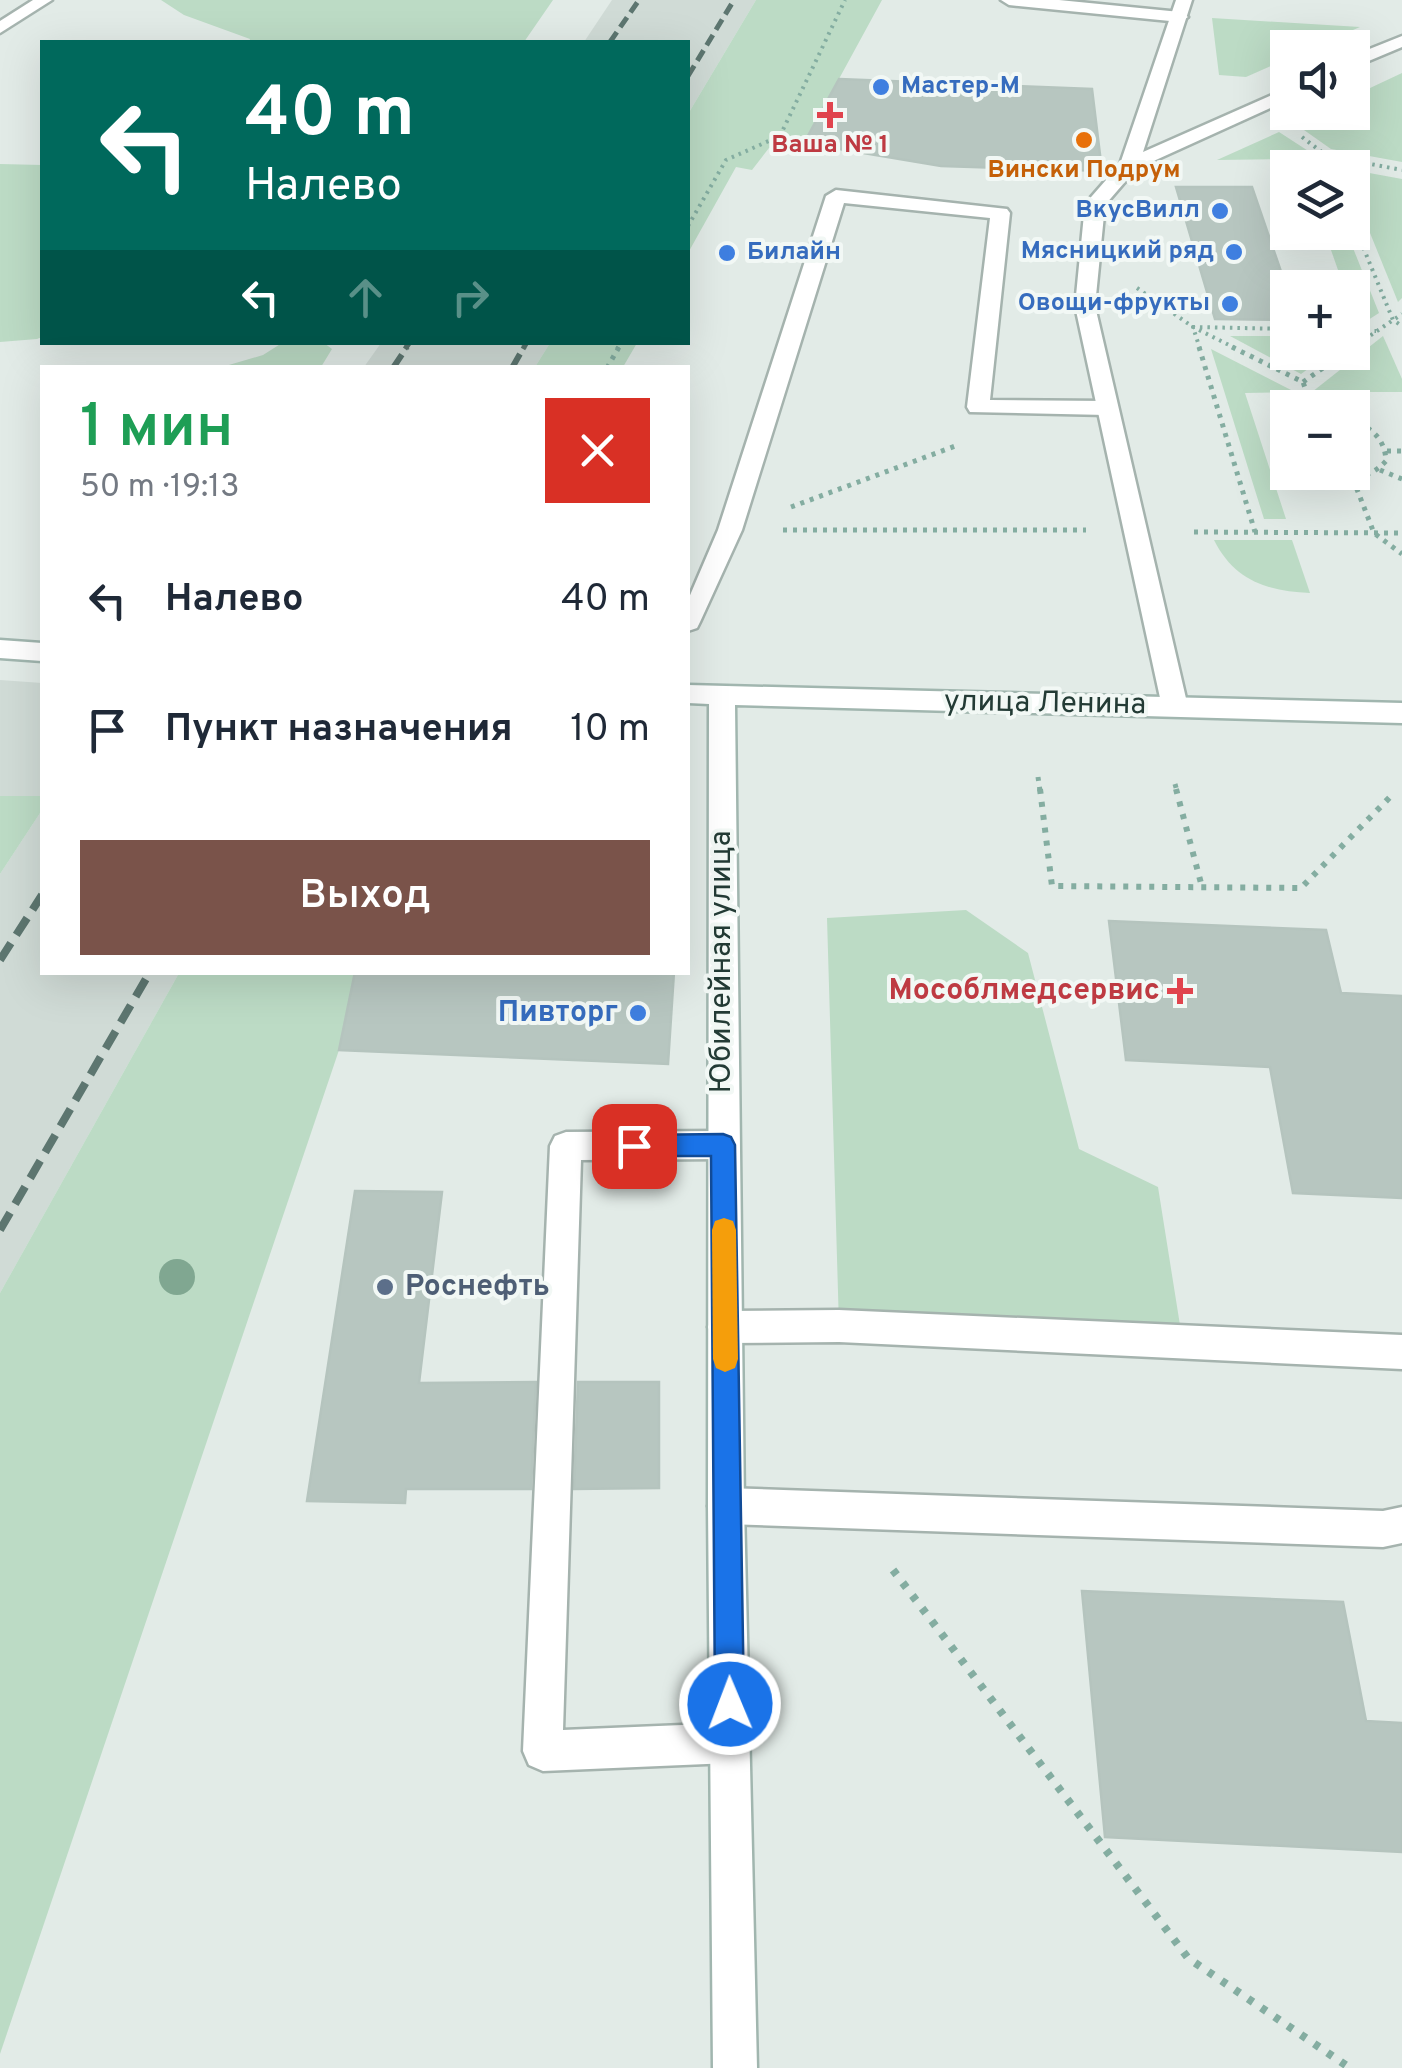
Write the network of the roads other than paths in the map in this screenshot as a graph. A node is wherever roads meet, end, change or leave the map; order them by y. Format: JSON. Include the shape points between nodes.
{"nodes":[{"id":1,"x":44,"y":0,"type":"edge"},
{"id":2,"x":1009,"y":0,"type":"edge"},
{"id":3,"x":1182,"y":8,"type":"edge"},
{"id":4,"x":0,"y":28,"type":"edge"},
{"id":5,"x":1402,"y":41,"type":"edge"},
{"id":6,"x":1370,"y":55,"type":"edge"},
{"id":7,"x":1270,"y":101,"type":"edge"},
{"id":8,"x":1128,"y":165,"type":"junction"},
{"id":9,"x":1106,"y":408,"type":"junction"},
{"id":10,"x":690,"y":618,"type":"edge"},
{"id":11,"x":0,"y":649,"type":"edge"},
{"id":12,"x":40,"y":652,"type":"edge"},
{"id":13,"x":705,"y":695,"type":"edge"},
{"id":14,"x":1174,"y":707,"type":"junction"},
{"id":15,"x":1402,"y":713,"type":"edge"},
{"id":16,"x":723,"y":1145,"type":"junction"},
{"id":17,"x":725,"y":1326,"type":"junction"},
{"id":18,"x":1402,"y":1352,"type":"edge"},
{"id":19,"x":726,"y":1506,"type":"junction"},
{"id":20,"x":1402,"y":1526,"type":"edge"},
{"id":21,"x":730,"y":1743,"type":"junction"},
{"id":22,"x":734,"y":2068,"type":"edge"}],
"edges":[{"from":1,"to":4,"type":"street"},
{"from":2,"to":3,"type":"street"},
{"from":3,"to":8,"type":"street"},
{"from":5,"to":6,"type":"street"},
{"from":7,"to":8,"type":"street"},
{"from":8,"to":9,"type":"street","via":[[1094,204],[1092,222],[1085,306]]},
{"from":9,"to":10,"type":"street","via":[[978,406],[1000,213],[836,196],[730,530]]},
{"from":9,"to":14,"type":"street"},
{"from":11,"to":12,"type":"street"},
{"from":13,"to":14,"type":"street","name":"улица Ленина"},
{"from":13,"to":16,"type":"street","name":"Юбилейная улица"},
{"from":14,"to":15,"type":"street","name":"улица Ленина"},
{"from":16,"to":17,"type":"street","name":"Юбилейная улица"},
{"from":16,"to":21,"type":"street","via":[[566,1146],[543,1751]]},
{"from":17,"to":18,"type":"street"},
{"from":17,"to":19,"type":"street","name":"Юбилейная улица"},
{"from":19,"to":20,"type":"street"},
{"from":19,"to":21,"type":"street","name":"Юбилейная улица"},
{"from":21,"to":22,"type":"street","name":"Юбилейная улица"}]}
